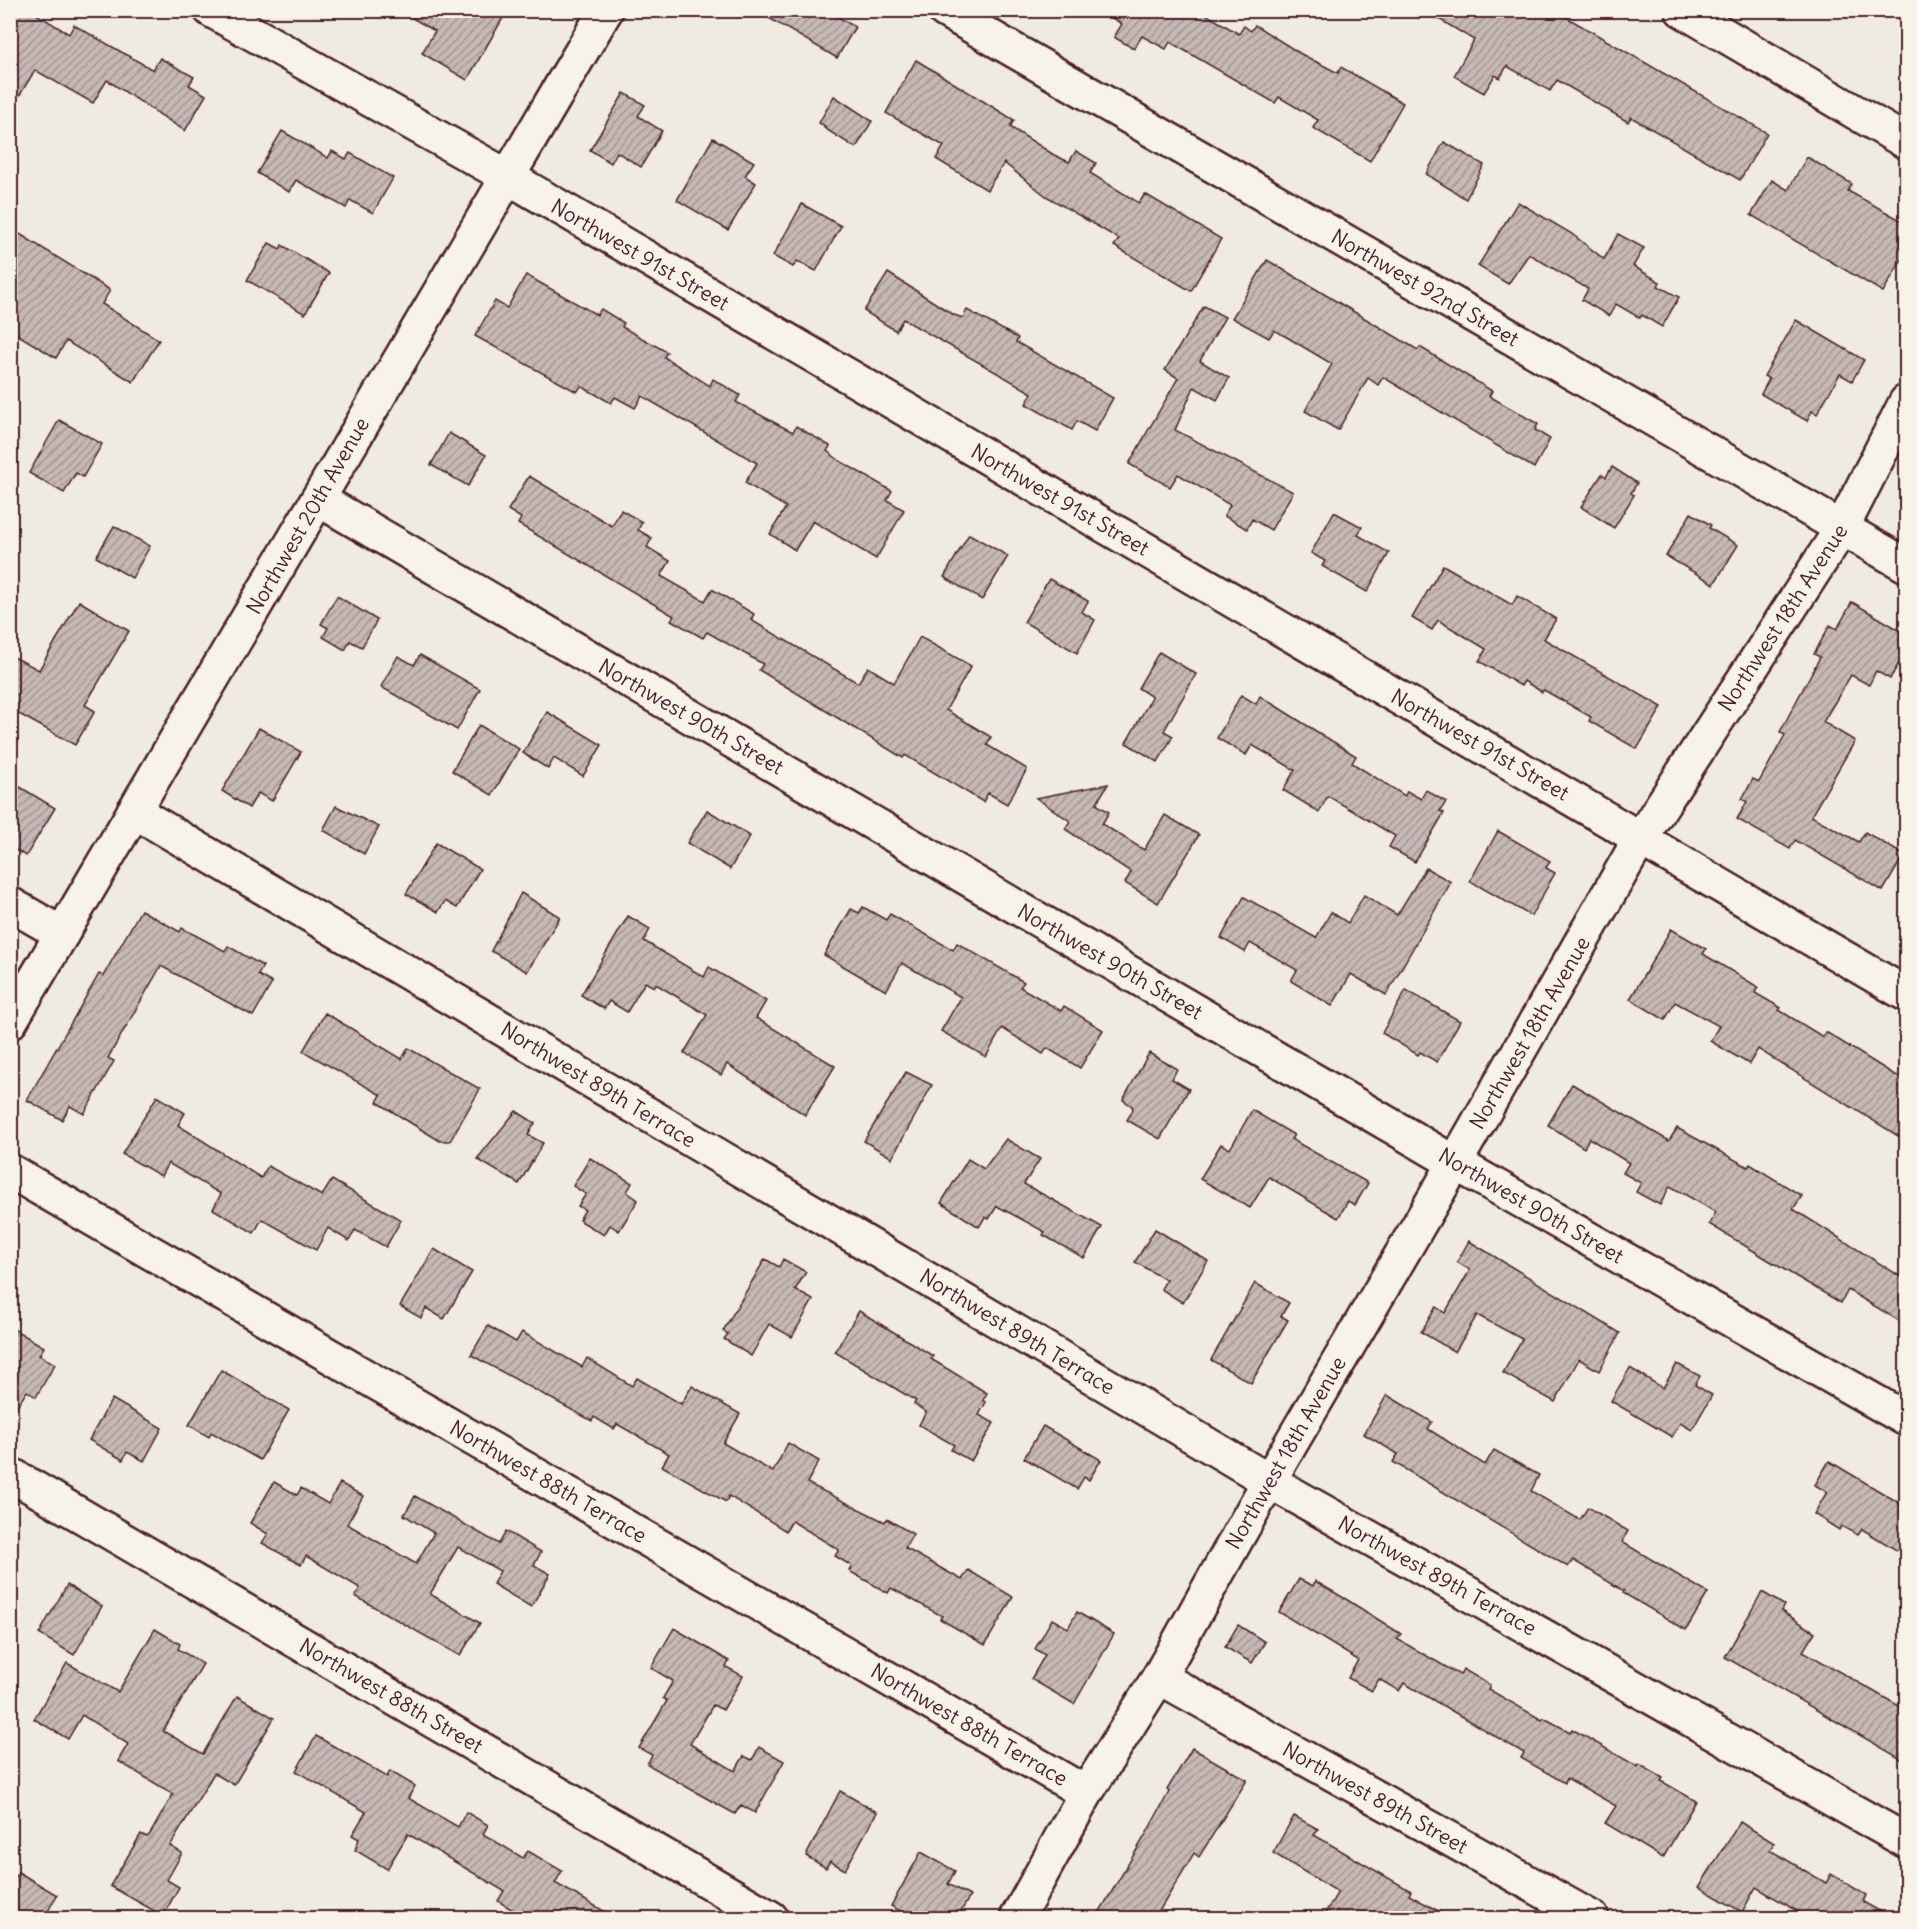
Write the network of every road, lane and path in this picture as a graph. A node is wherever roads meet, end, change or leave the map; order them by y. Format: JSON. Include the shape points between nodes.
{"nodes":[{"id":1,"x":211,"y":10,"type":"edge"},
{"id":2,"x":606,"y":10,"type":"edge"},
{"id":3,"x":944,"y":10,"type":"edge"},
{"id":4,"x":1682,"y":10,"type":"edge"},
{"id":5,"x":1906,"y":142,"type":"edge"},
{"id":6,"x":508,"y":177,"type":"junction"},
{"id":7,"x":1906,"y":402,"type":"edge"},
{"id":8,"x":318,"y":499,"type":"junction"},
{"id":9,"x":1842,"y":528,"type":"junction"},
{"id":10,"x":1906,"y":565,"type":"edge"},
{"id":11,"x":134,"y":811,"type":"junction"},
{"id":12,"x":1640,"y":839,"type":"junction"},
{"id":13,"x":10,"y":904,"type":"edge"},
{"id":14,"x":63,"y":934,"type":"junction"},
{"id":15,"x":1906,"y":994,"type":"edge"},
{"id":16,"x":10,"y":1022,"type":"edge"},
{"id":17,"x":1455,"y":1163,"type":"junction"},
{"id":18,"x":10,"y":1172,"type":"edge"},
{"id":19,"x":1906,"y":1419,"type":"edge"},
{"id":20,"x":10,"y":1474,"type":"edge"},
{"id":21,"x":1269,"y":1481,"type":"junction"},
{"id":22,"x":1159,"y":1677,"type":"junction"},
{"id":23,"x":1086,"y":1793,"type":"junction"},
{"id":24,"x":1906,"y":1841,"type":"edge"},
{"id":25,"x":771,"y":1918,"type":"edge"},
{"id":26,"x":1017,"y":1918,"type":"edge"},
{"id":27,"x":1592,"y":1918,"type":"edge"}],
"edges":[{"from":1,"to":6,"type":"street","name":"Northwest 91st Street"},
{"from":2,"to":6,"type":"street","name":"Northwest 20th Avenue"},
{"from":3,"to":9,"type":"street","name":"Northwest 92nd Street"},
{"from":4,"to":5,"type":"street"},
{"from":6,"to":8,"type":"street","name":"Northwest 20th Avenue"},
{"from":6,"to":12,"type":"street","name":"Northwest 91st Street"},
{"from":7,"to":9,"type":"street","name":"Northwest 18th Avenue"},
{"from":8,"to":11,"type":"street","name":"Northwest 20th Avenue"},
{"from":8,"to":17,"type":"street","name":"Northwest 90th Street"},
{"from":9,"to":10,"type":"street","name":"Northwest 92nd Street"},
{"from":9,"to":12,"type":"street","name":"Northwest 18th Avenue"},
{"from":11,"to":14,"type":"street","name":"Northwest 20th Avenue"},
{"from":11,"to":21,"type":"street","name":"Northwest 89th Terrace"},
{"from":12,"to":15,"type":"street","name":"Northwest 91st Street"},
{"from":12,"to":17,"type":"street","name":"Northwest 18th Avenue"},
{"from":13,"to":14,"type":"street"},
{"from":14,"to":16,"type":"street","name":"Northwest 20th Avenue"},
{"from":17,"to":19,"type":"street","name":"Northwest 90th Street"},
{"from":17,"to":21,"type":"street","name":"Northwest 18th Avenue"},
{"from":18,"to":23,"type":"street","name":"Northwest 88th Terrace"},
{"from":20,"to":25,"type":"street","name":"Northwest 88th Street"},
{"from":21,"to":22,"type":"street","name":"Northwest 18th Avenue"},
{"from":21,"to":24,"type":"street","name":"Northwest 89th Terrace"},
{"from":22,"to":23,"type":"street","name":"Northwest 18th Avenue"},
{"from":22,"to":27,"type":"street","name":"Northwest 89th Street"},
{"from":23,"to":26,"type":"street","name":"Northwest 18th Avenue"}]}
